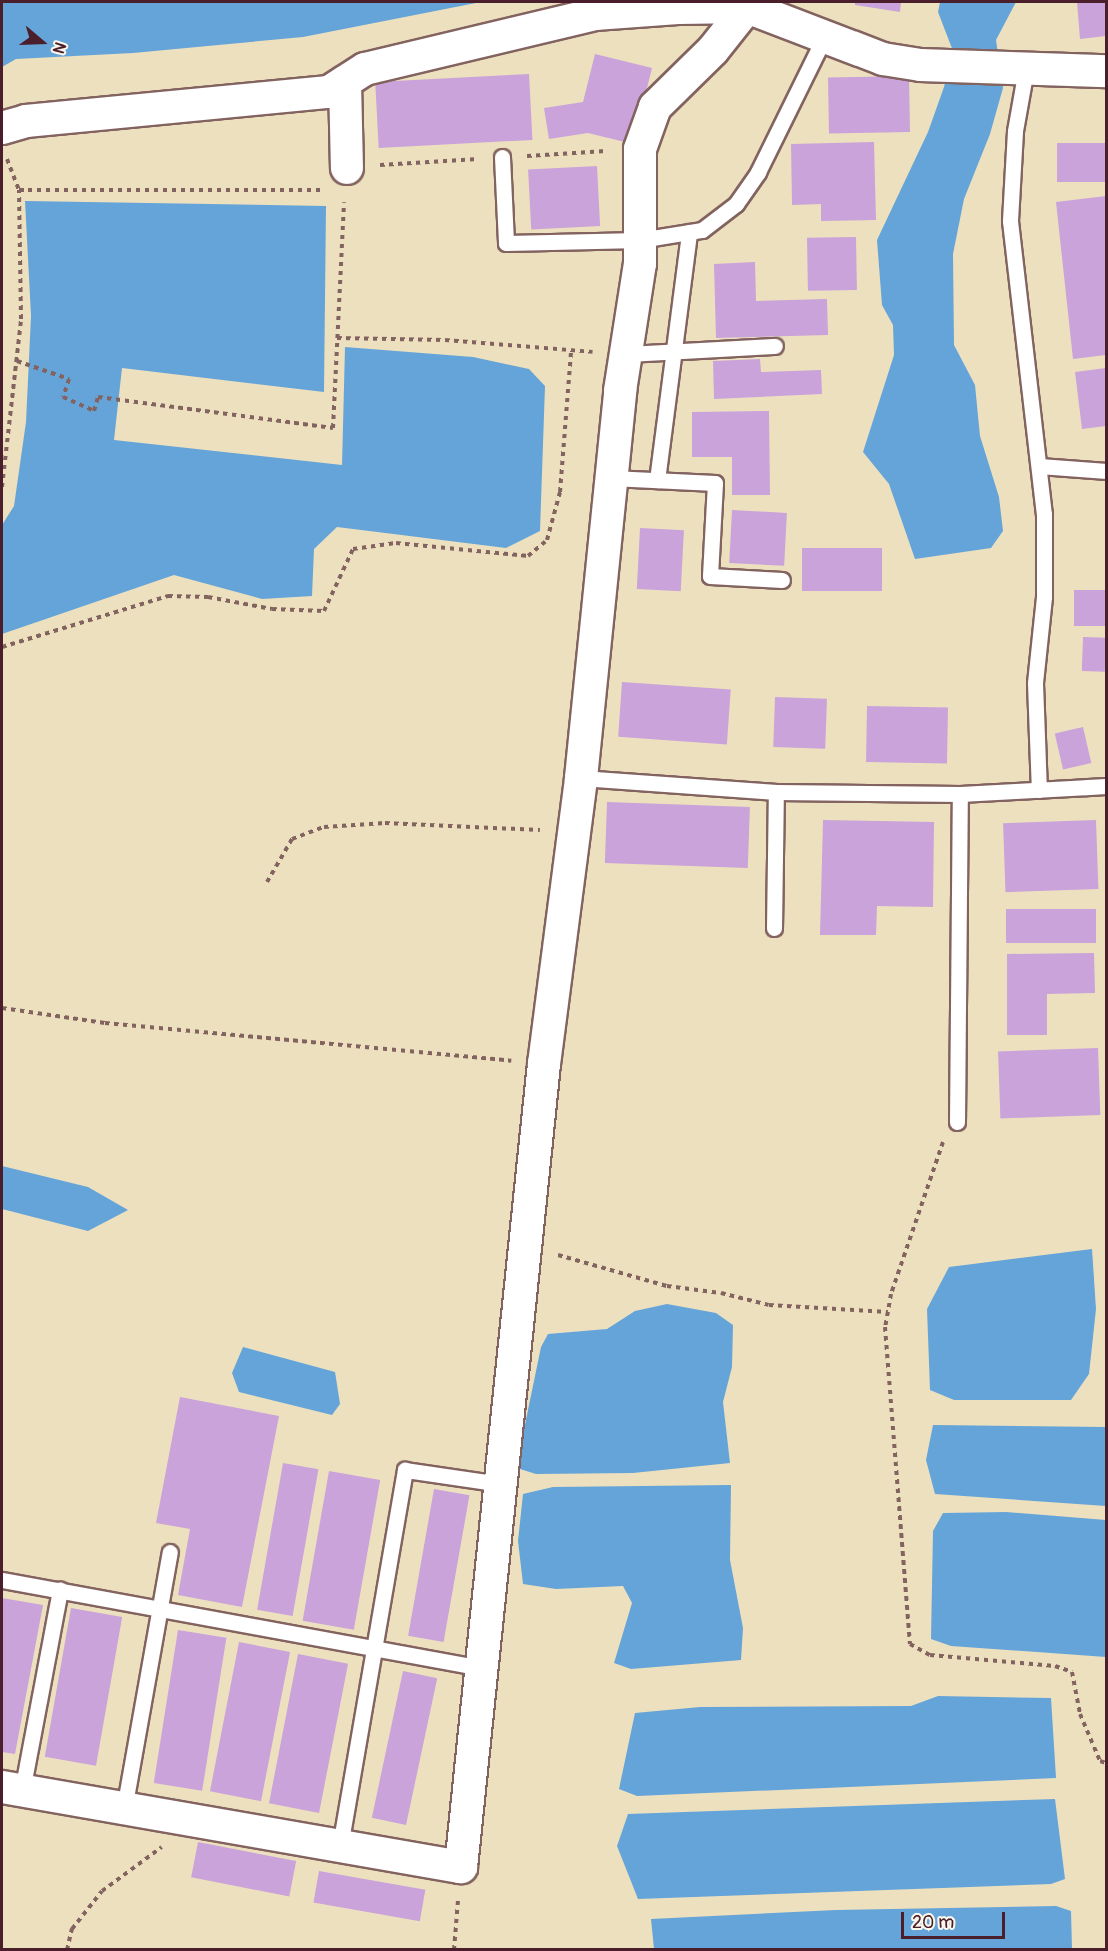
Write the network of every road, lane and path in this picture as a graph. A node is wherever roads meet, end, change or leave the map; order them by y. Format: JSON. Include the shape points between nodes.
{"nodes":[{"id":1,"x":749,"y":4,"type":"edge"},
{"id":2,"x":824,"y":38,"type":"junction"},
{"id":3,"x":1017,"y":69,"type":"junction"},
{"id":4,"x":1107,"y":71,"type":"edge"},
{"id":5,"x":345,"y":82,"type":"junction"},
{"id":6,"x":3,"y":141,"type":"edge"},
{"id":7,"x":502,"y":158,"type":"dead end"},
{"id":8,"x":346,"y":179,"type":"junction"},
{"id":9,"x":19,"y":190,"type":"junction"},
{"id":10,"x":689,"y":232,"type":"junction"},
{"id":11,"x":640,"y":240,"type":"junction"},
{"id":12,"x":336,"y":338,"type":"junction"},
{"id":13,"x":775,"y":346,"type":"dead end"},
{"id":14,"x":572,"y":351,"type":"junction"},
{"id":15,"x":673,"y":351,"type":"junction"},
{"id":16,"x":626,"y":354,"type":"junction"},
{"id":17,"x":17,"y":361,"type":"junction"},
{"id":18,"x":1040,"y":466,"type":"junction"},
{"id":19,"x":1107,"y":471,"type":"edge"},
{"id":20,"x":611,"y":478,"type":"junction"},
{"id":21,"x":657,"y":480,"type":"junction"},
{"id":22,"x":2,"y":487,"type":"edge"},
{"id":23,"x":783,"y":580,"type":"dead end"},
{"id":24,"x":2,"y":647,"type":"edge"},
{"id":25,"x":581,"y":778,"type":"junction"},
{"id":26,"x":1107,"y":786,"type":"edge"},
{"id":27,"x":1039,"y":790,"type":"junction"},
{"id":28,"x":776,"y":792,"type":"junction"},
{"id":29,"x":960,"y":794,"type":"junction"},
{"id":30,"x":574,"y":831,"type":"junction"},
{"id":31,"x":267,"y":882,"type":"dead end"},
{"id":32,"x":774,"y":928,"type":"dead end"},
{"id":33,"x":2,"y":1008,"type":"edge"},
{"id":34,"x":544,"y":1064,"type":"junction"},
{"id":35,"x":957,"y":1122,"type":"joint"},
{"id":36,"x":526,"y":1244,"type":"junction"},
{"id":37,"x":888,"y":1312,"type":"junction"},
{"id":38,"x":501,"y":1484,"type":"junction"},
{"id":39,"x":170,"y":1552,"type":"dead end"},
{"id":40,"x":2,"y":1580,"type":"edge"},
{"id":41,"x":60,"y":1590,"type":"junction"},
{"id":42,"x":160,"y":1608,"type":"junction"},
{"id":43,"x":374,"y":1648,"type":"junction"},
{"id":44,"x":482,"y":1668,"type":"junction"},
{"id":45,"x":1107,"y":1763,"type":"edge"},
{"id":46,"x":12,"y":1789,"type":"edge"},
{"id":47,"x":124,"y":1809,"type":"junction"},
{"id":48,"x":167,"y":1817,"type":"junction"},
{"id":49,"x":340,"y":1846,"type":"junction"},
{"id":50,"x":461,"y":1867,"type":"junction"},
{"id":51,"x":68,"y":1950,"type":"edge"},
{"id":52,"x":454,"y":1950,"type":"edge"}],
"edges":[{"from":1,"to":2,"type":"street"},
{"from":1,"to":5,"type":"street","via":[[595,14],[365,69]]},
{"from":1,"to":11,"type":"street","via":[[713,50],[655,107],[640,149]]},
{"from":2,"to":3,"type":"street","via":[[883,59],[921,65]]},
{"from":2,"to":10,"type":"lane","via":[[758,172],[736,204],[702,230]]},
{"from":3,"to":4,"type":"street"},
{"from":3,"to":18,"type":"lane","via":[[1010,221]]},
{"from":5,"to":6,"type":"street","via":[[330,92],[26,121]]},
{"from":5,"to":8,"type":"street"},
{"from":6,"to":9,"type":"path"},
{"from":7,"to":11,"type":"lane","via":[[506,243]]},
{"from":8,"to":9,"type":"path"},
{"from":8,"to":12,"type":"path"},
{"from":9,"to":17,"type":"path","via":[[21,318]]},
{"from":10,"to":11,"type":"lane"},
{"from":10,"to":15,"type":"lane"},
{"from":11,"to":16,"type":"street"},
{"from":12,"to":14,"type":"path","via":[[445,340]]},
{"from":12,"to":17,"type":"path","via":[[333,428],[98,397],[94,411],[63,397],[69,380]]},
{"from":13,"to":15,"type":"lane"},
{"from":14,"to":16,"type":"path"},
{"from":14,"to":24,"type":"path","via":[[560,492],[547,540],[528,556],[396,543],[353,549],[324,611],[168,596]]},
{"from":15,"to":16,"type":"lane"},
{"from":15,"to":21,"type":"lane"},
{"from":16,"to":20,"type":"street"},
{"from":17,"to":22,"type":"path"},
{"from":18,"to":19,"type":"lane"},
{"from":18,"to":27,"type":"lane","via":[[1044,597],[1035,683]]},
{"from":20,"to":21,"type":"lane"},
{"from":20,"to":25,"type":"street"},
{"from":21,"to":23,"type":"lane","via":[[715,483],[710,576]]},
{"from":25,"to":28,"type":"lane"},
{"from":25,"to":30,"type":"street"},
{"from":26,"to":27,"type":"lane"},
{"from":27,"to":29,"type":"lane"},
{"from":28,"to":29,"type":"lane"},
{"from":28,"to":32,"type":"lane"},
{"from":29,"to":35,"type":"lane"},
{"from":30,"to":31,"type":"path","via":[[385,823],[324,827],[292,839]]},
{"from":30,"to":34,"type":"street"},
{"from":33,"to":34,"type":"path","via":[[105,1023]]},
{"from":34,"to":36,"type":"street"},
{"from":35,"to":37,"type":"path","via":[[938,1150]]},
{"from":36,"to":37,"type":"path","via":[[601,1270],[769,1305]]},
{"from":36,"to":38,"type":"street"},
{"from":37,"to":45,"type":"path","via":[[886,1338],[910,1644],[930,1655],[1055,1666],[1072,1672],[1080,1714],[1100,1761]]},
{"from":38,"to":43,"type":"lane","via":[[405,1470]]},
{"from":38,"to":44,"type":"street"},
{"from":39,"to":42,"type":"lane"},
{"from":40,"to":41,"type":"lane"},
{"from":41,"to":42,"type":"lane"},
{"from":41,"to":46,"type":"lane"},
{"from":42,"to":43,"type":"lane"},
{"from":42,"to":47,"type":"lane"},
{"from":43,"to":44,"type":"lane"},
{"from":43,"to":49,"type":"lane"},
{"from":44,"to":50,"type":"street"},
{"from":46,"to":47,"type":"street"},
{"from":47,"to":48,"type":"street"},
{"from":48,"to":49,"type":"street"},
{"from":48,"to":51,"type":"path","via":[[161,1851],[102,1891],[72,1929]]},
{"from":49,"to":50,"type":"street"},
{"from":50,"to":52,"type":"path"}]}
